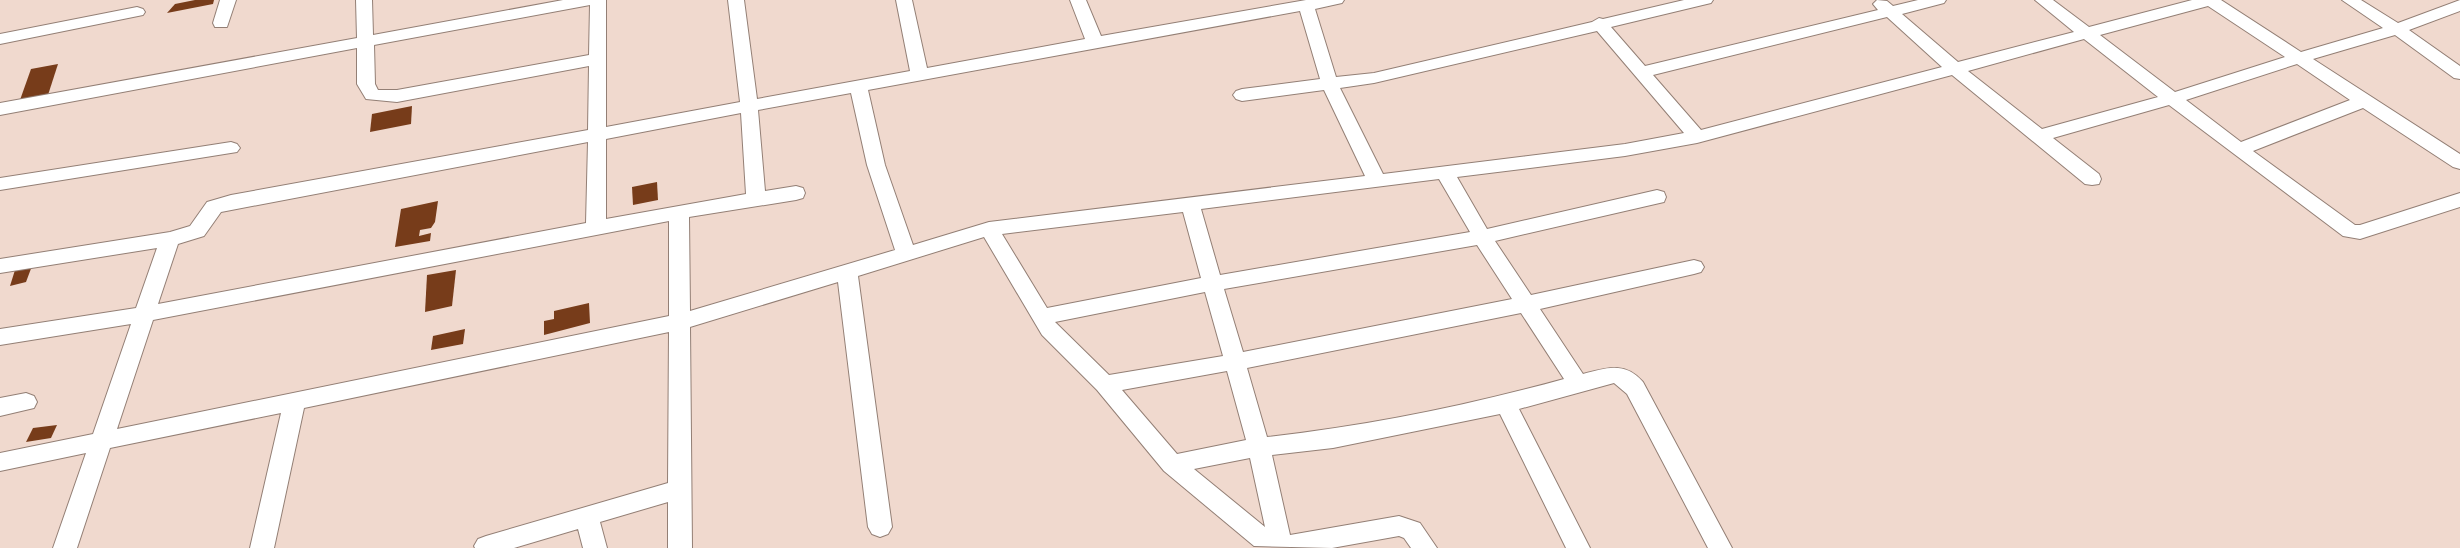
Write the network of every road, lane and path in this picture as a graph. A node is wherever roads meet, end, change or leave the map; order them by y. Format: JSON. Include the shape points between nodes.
{"nodes":[{"id":1,"x":228,"y":0,"type":"edge"},
{"id":2,"x":364,"y":0,"type":"edge"},
{"id":3,"x":590,"y":0,"type":"edge"},
{"id":4,"x":598,"y":0,"type":"edge"},
{"id":5,"x":736,"y":0,"type":"edge"},
{"id":6,"x":904,"y":0,"type":"edge"},
{"id":7,"x":1078,"y":0,"type":"edge"},
{"id":8,"x":1336,"y":0,"type":"edge"},
{"id":9,"x":1705,"y":0,"type":"edge"},
{"id":10,"x":1938,"y":0,"type":"edge"},
{"id":11,"x":2043,"y":0,"type":"edge"},
{"id":12,"x":2211,"y":0,"type":"edge"},
{"id":13,"x":2350,"y":0,"type":"edge"},
{"id":14,"x":1306,"y":5,"type":"junction"},
{"id":15,"x":2460,"y":5,"type":"edge"},
{"id":16,"x":1883,"y":6,"type":"edge"},
{"id":17,"x":137,"y":12,"type":"dead end"},
{"id":18,"x":221,"y":23,"type":"dead end"},
{"id":19,"x":1599,"y":23,"type":"junction"},
{"id":20,"x":2397,"y":29,"type":"junction"},
{"id":21,"x":2086,"y":34,"type":"junction"},
{"id":22,"x":0,"y":39,"type":"edge"},
{"id":23,"x":364,"y":40,"type":"junction"},
{"id":24,"x":1095,"y":42,"type":"junction"},
{"id":25,"x":596,"y":58,"type":"junction"},
{"id":26,"x":2298,"y":58,"type":"junction"},
{"id":27,"x":1955,"y":69,"type":"junction"},
{"id":28,"x":1641,"y":72,"type":"junction"},
{"id":29,"x":2460,"y":74,"type":"edge"},
{"id":30,"x":920,"y":75,"type":"junction"},
{"id":31,"x":1330,"y":84,"type":"junction"},
{"id":32,"x":858,"y":86,"type":"junction"},
{"id":33,"x":1242,"y":95,"type":"dead end"},
{"id":34,"x":2172,"y":99,"type":"junction"},
{"id":35,"x":2363,"y":101,"type":"junction"},
{"id":36,"x":749,"y":106,"type":"junction"},
{"id":37,"x":0,"y":109,"type":"edge"},
{"id":38,"x":597,"y":136,"type":"junction"},
{"id":39,"x":1697,"y":136,"type":"junction"},
{"id":40,"x":2039,"y":136,"type":"junction"},
{"id":41,"x":231,"y":148,"type":"dead end"},
{"id":42,"x":2238,"y":150,"type":"junction"},
{"id":43,"x":2460,"y":164,"type":"edge"},
{"id":44,"x":1444,"y":171,"type":"junction"},
{"id":45,"x":1376,"y":179,"type":"junction"},
{"id":46,"x":2092,"y":179,"type":"dead end"},
{"id":47,"x":0,"y":184,"type":"edge"},
{"id":48,"x":796,"y":193,"type":"dead end"},
{"id":49,"x":1658,"y":197,"type":"dead end"},
{"id":50,"x":756,"y":200,"type":"junction"},
{"id":51,"x":2460,"y":200,"type":"edge"},
{"id":52,"x":1190,"y":203,"type":"junction"},
{"id":53,"x":679,"y":212,"type":"junction"},
{"id":54,"x":596,"y":228,"type":"junction"},
{"id":55,"x":989,"y":229,"type":"junction"},
{"id":56,"x":1482,"y":238,"type":"junction"},
{"id":57,"x":170,"y":239,"type":"junction"},
{"id":58,"x":906,"y":254,"type":"junction"},
{"id":59,"x":0,"y":266,"type":"edge"},
{"id":60,"x":1694,"y":267,"type":"dead end"},
{"id":61,"x":847,"y":271,"type":"junction"},
{"id":62,"x":1214,"y":283,"type":"junction"},
{"id":63,"x":1526,"y":305,"type":"junction"},
{"id":64,"x":145,"y":314,"type":"junction"},
{"id":65,"x":1041,"y":317,"type":"junction"},
{"id":66,"x":680,"y":322,"type":"junction"},
{"id":67,"x":0,"y":337,"type":"edge"},
{"id":68,"x":1234,"y":363,"type":"junction"},
{"id":69,"x":1105,"y":384,"type":"junction"},
{"id":70,"x":1578,"y":384,"type":"junction"},
{"id":71,"x":26,"y":402,"type":"dead end"},
{"id":72,"x":294,"y":403,"type":"junction"},
{"id":73,"x":1506,"y":404,"type":"junction"},
{"id":74,"x":0,"y":407,"type":"edge"},
{"id":75,"x":103,"y":440,"type":"junction"},
{"id":76,"x":1260,"y":447,"type":"junction"},
{"id":77,"x":0,"y":462,"type":"edge"},
{"id":78,"x":1172,"y":464,"type":"junction"},
{"id":79,"x":680,"y":489,"type":"junction"},
{"id":80,"x":587,"y":517,"type":"junction"},
{"id":81,"x":880,"y":527,"type":"dead end"},
{"id":82,"x":484,"y":547,"type":"edge"},
{"id":83,"x":1280,"y":547,"type":"edge"},
{"id":84,"x":65,"y":548,"type":"edge"},
{"id":85,"x":262,"y":548,"type":"edge"},
{"id":86,"x":595,"y":548,"type":"edge"},
{"id":87,"x":680,"y":548,"type":"edge"},
{"id":88,"x":1425,"y":548,"type":"edge"},
{"id":89,"x":1578,"y":548,"type":"edge"},
{"id":90,"x":1720,"y":548,"type":"edge"}],
"edges":[{"from":1,"to":18,"type":"street"},
{"from":2,"to":23,"type":"street"},
{"from":3,"to":23,"type":"street"},
{"from":4,"to":25,"type":"street"},
{"from":5,"to":36,"type":"street"},
{"from":6,"to":30,"type":"street"},
{"from":7,"to":24,"type":"street"},
{"from":8,"to":14,"type":"street"},
{"from":9,"to":19,"type":"street"},
{"from":10,"to":16,"type":"street"},
{"from":11,"to":21,"type":"street"},
{"from":12,"to":21,"type":"street"},
{"from":12,"to":26,"type":"street"},
{"from":13,"to":20,"type":"street"},
{"from":14,"to":24,"type":"street"},
{"from":14,"to":31,"type":"street"},
{"from":15,"to":20,"type":"street"},
{"from":16,"to":27,"type":"street"},
{"from":16,"to":28,"type":"street"},
{"from":17,"to":22,"type":"street"},
{"from":19,"to":28,"type":"street"},
{"from":19,"to":31,"type":"street","via":[[1374,78]]},
{"from":20,"to":26,"type":"street"},
{"from":20,"to":29,"type":"street"},
{"from":21,"to":27,"type":"street"},
{"from":21,"to":34,"type":"street"},
{"from":23,"to":25,"type":"street","via":[[366,84],[372,95],[383,97]]},
{"from":23,"to":37,"type":"street"},
{"from":24,"to":30,"type":"street"},
{"from":25,"to":38,"type":"street"},
{"from":26,"to":34,"type":"street"},
{"from":26,"to":35,"type":"street"},
{"from":27,"to":39,"type":"street"},
{"from":27,"to":40,"type":"street"},
{"from":28,"to":39,"type":"street"},
{"from":30,"to":32,"type":"street"},
{"from":31,"to":33,"type":"street"},
{"from":31,"to":45,"type":"street"},
{"from":32,"to":36,"type":"street"},
{"from":32,"to":58,"type":"street","via":[[876,165]]},
{"from":34,"to":40,"type":"street"},
{"from":34,"to":42,"type":"street"},
{"from":35,"to":42,"type":"street"},
{"from":35,"to":43,"type":"street"},
{"from":36,"to":38,"type":"street"},
{"from":36,"to":50,"type":"street"},
{"from":38,"to":54,"type":"street"},
{"from":38,"to":57,"type":"street","via":[[223,204],[210,211],[197,231]]},
{"from":39,"to":44,"type":"street","via":[[1625,150]]},
{"from":40,"to":46,"type":"street"},
{"from":41,"to":47,"type":"street"},
{"from":42,"to":51,"type":"street","via":[[2350,231],[2360,232]]},
{"from":44,"to":45,"type":"street"},
{"from":44,"to":56,"type":"street"},
{"from":45,"to":52,"type":"street"},
{"from":48,"to":50,"type":"street"},
{"from":49,"to":56,"type":"street"},
{"from":50,"to":53,"type":"street"},
{"from":52,"to":55,"type":"street"},
{"from":52,"to":62,"type":"street"},
{"from":53,"to":54,"type":"street"},
{"from":53,"to":66,"type":"street"},
{"from":54,"to":64,"type":"street"},
{"from":55,"to":58,"type":"street"},
{"from":55,"to":65,"type":"street"},
{"from":56,"to":62,"type":"street"},
{"from":56,"to":63,"type":"street"},
{"from":57,"to":59,"type":"street"},
{"from":57,"to":64,"type":"street"},
{"from":58,"to":61,"type":"street"},
{"from":60,"to":63,"type":"street"},
{"from":61,"to":66,"type":"street"},
{"from":61,"to":81,"type":"street"},
{"from":62,"to":65,"type":"street"},
{"from":62,"to":68,"type":"street"},
{"from":63,"to":68,"type":"street"},
{"from":63,"to":70,"type":"street"},
{"from":64,"to":67,"type":"street"},
{"from":64,"to":75,"type":"street"},
{"from":65,"to":69,"type":"street","via":[[1049,329]]},
{"from":66,"to":72,"type":"street"},
{"from":66,"to":79,"type":"street"},
{"from":68,"to":69,"type":"street"},
{"from":68,"to":76,"type":"street"},
{"from":69,"to":78,"type":"street"},
{"from":70,"to":73,"type":"street"},
{"from":70,"to":90,"type":"street","via":[[1618,374],[1631,382]]},
{"from":71,"to":74,"type":"street"},
{"from":72,"to":75,"type":"street"},
{"from":72,"to":85,"type":"street"},
{"from":73,"to":76,"type":"street","via":[[1333,439]]},
{"from":73,"to":89,"type":"street"},
{"from":75,"to":77,"type":"street"},
{"from":75,"to":84,"type":"street"},
{"from":76,"to":78,"type":"street"},
{"from":76,"to":83,"type":"street"},
{"from":78,"to":83,"type":"street","via":[[1239,522],[1262,539]]},
{"from":79,"to":80,"type":"street"},
{"from":79,"to":87,"type":"street"},
{"from":80,"to":82,"type":"street"},
{"from":80,"to":86,"type":"street"},
{"from":83,"to":88,"type":"street","via":[[1399,526],[1412,530]]}]}
